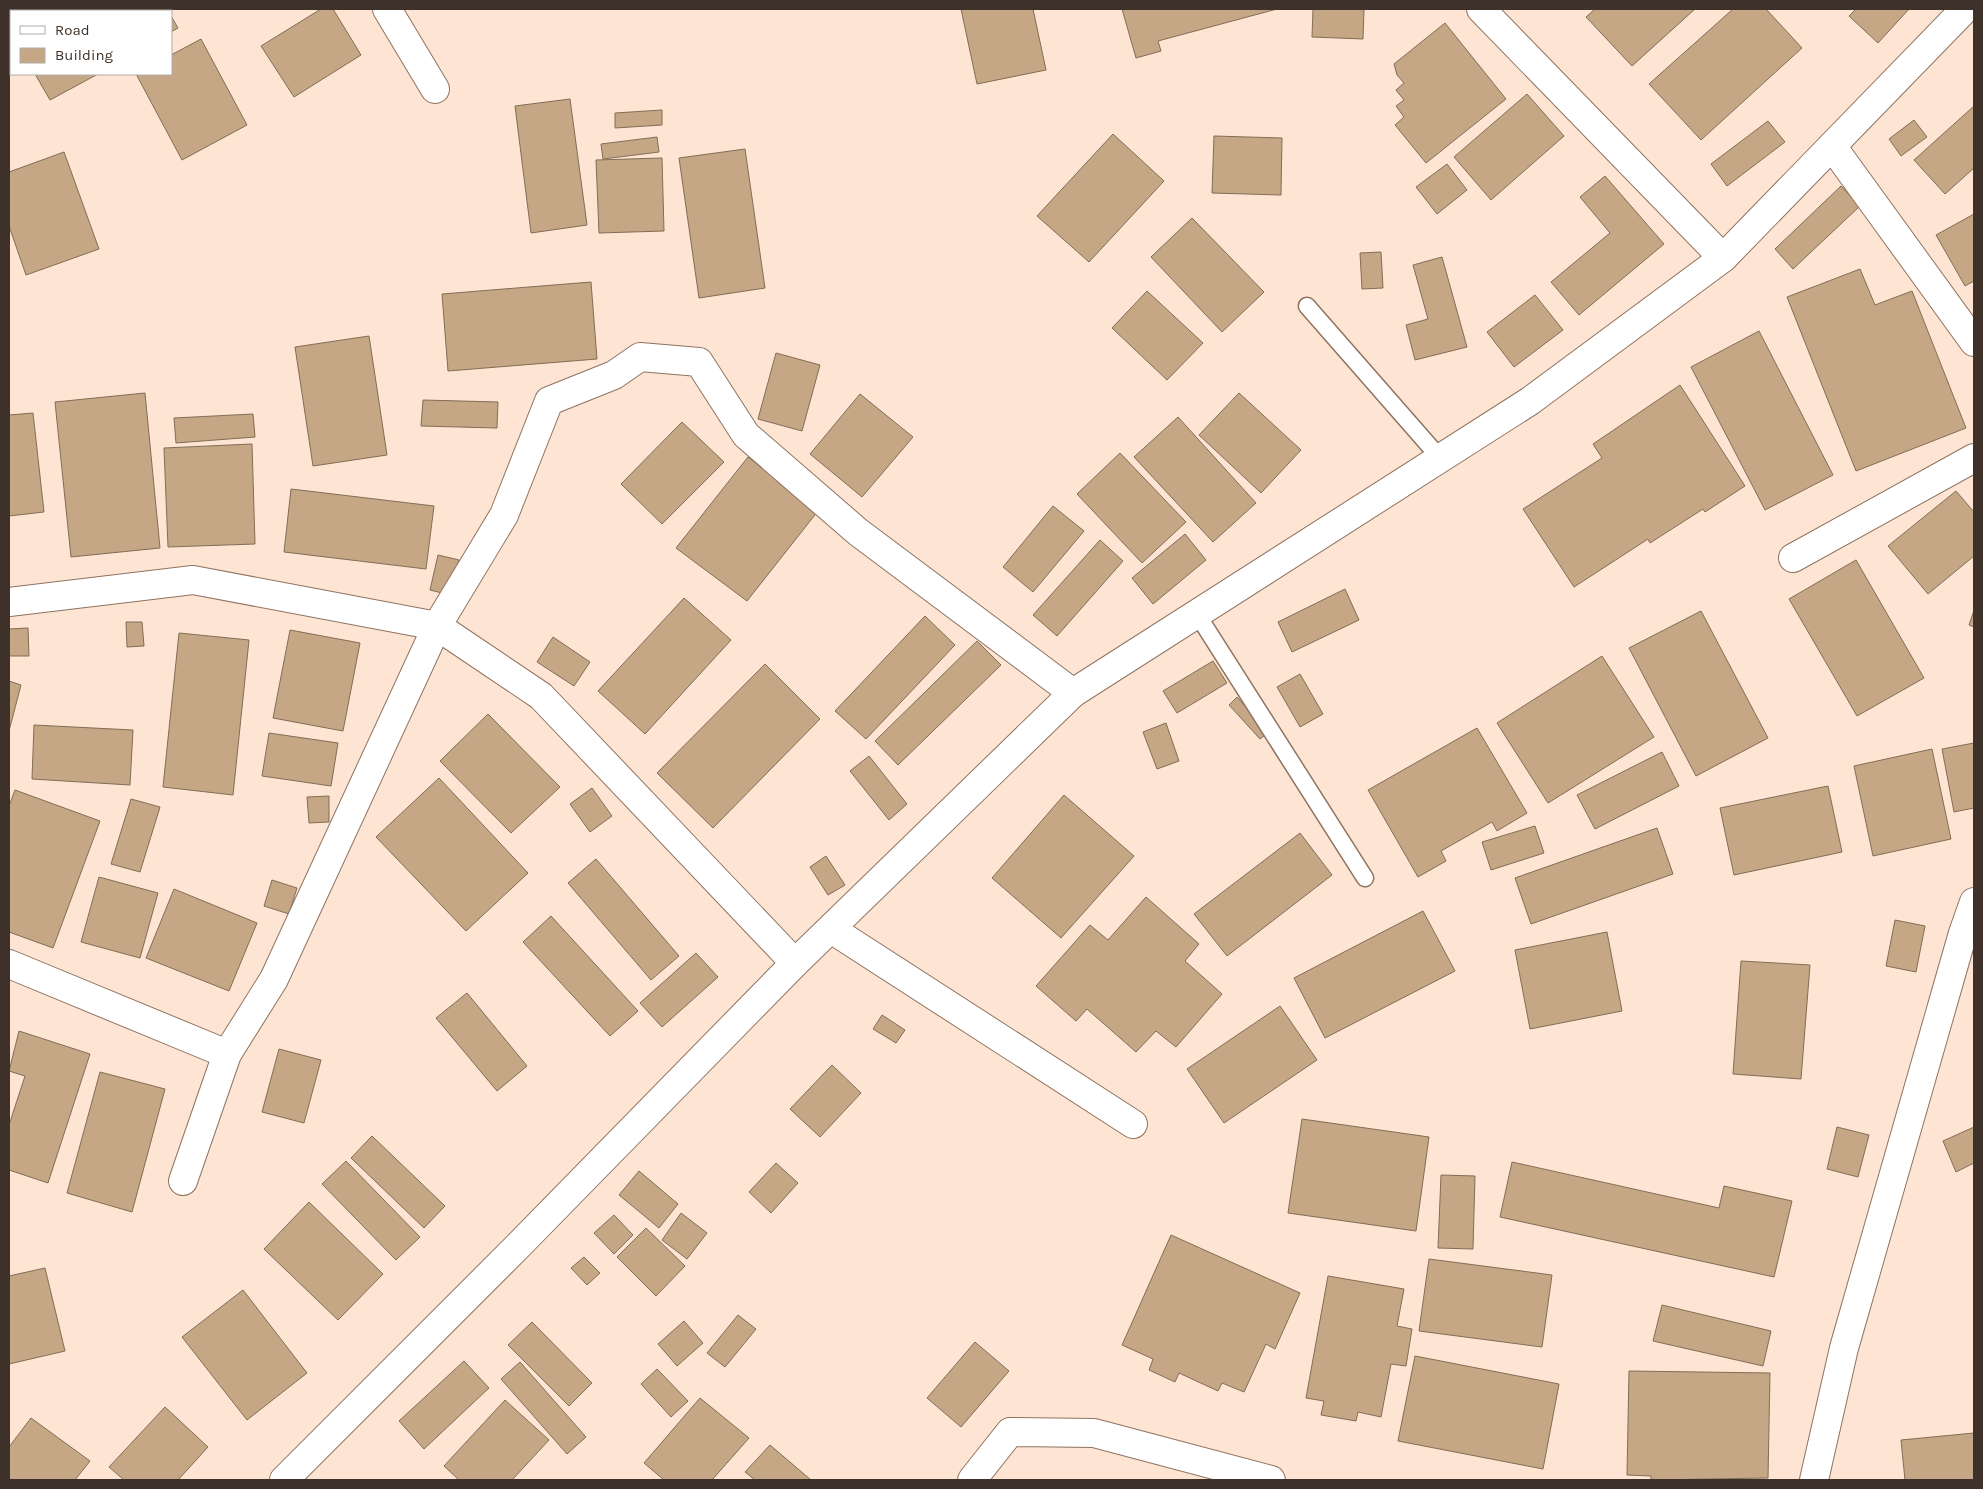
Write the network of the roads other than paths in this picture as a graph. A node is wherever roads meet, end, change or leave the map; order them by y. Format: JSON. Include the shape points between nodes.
{"nodes":[{"id":1,"x":387,"y":9,"type":"edge"},
{"id":2,"x":1481,"y":9,"type":"edge"},
{"id":3,"x":1965,"y":9,"type":"edge"},
{"id":4,"x":436,"y":89,"type":"dead end"},
{"id":5,"x":1832,"y":146,"type":"junction"},
{"id":6,"x":1723,"y":258,"type":"junction"},
{"id":7,"x":1307,"y":306,"type":"dead end"},
{"id":8,"x":1974,"y":342,"type":"edge"},
{"id":9,"x":1440,"y":458,"type":"junction"},
{"id":10,"x":1974,"y":458,"type":"edge"},
{"id":11,"x":1793,"y":558,"type":"dead end"},
{"id":12,"x":9,"y":602,"type":"edge"},
{"id":13,"x":1197,"y":614,"type":"junction"},
{"id":14,"x":437,"y":626,"type":"junction"},
{"id":15,"x":1073,"y":693,"type":"junction"},
{"id":16,"x":1365,"y":878,"type":"dead end"},
{"id":17,"x":1974,"y":902,"type":"edge"},
{"id":18,"x":831,"y":929,"type":"junction"},
{"id":19,"x":795,"y":963,"type":"junction"},
{"id":20,"x":9,"y":964,"type":"edge"},
{"id":21,"x":227,"y":1054,"type":"junction"},
{"id":22,"x":1133,"y":1124,"type":"dead end"},
{"id":23,"x":183,"y":1181,"type":"dead end"},
{"id":24,"x":284,"y":1480,"type":"edge"},
{"id":25,"x":972,"y":1480,"type":"edge"},
{"id":26,"x":1272,"y":1480,"type":"edge"},
{"id":27,"x":1814,"y":1480,"type":"edge"}],
"edges":[{"from":1,"to":4,"type":"street"},
{"from":2,"to":6,"type":"street"},
{"from":3,"to":5,"type":"street"},
{"from":5,"to":6,"type":"street"},
{"from":5,"to":8,"type":"street"},
{"from":6,"to":9,"type":"street","via":[[1530,401]]},
{"from":7,"to":9,"type":"lane"},
{"from":9,"to":13,"type":"street"},
{"from":10,"to":11,"type":"street"},
{"from":12,"to":14,"type":"street","via":[[193,580]]},
{"from":13,"to":15,"type":"street"},
{"from":13,"to":16,"type":"lane"},
{"from":14,"to":15,"type":"street","via":[[504,515],[549,401],[614,375],[640,357],[699,362],[746,435],[858,532]]},
{"from":14,"to":19,"type":"street","via":[[541,696]]},
{"from":14,"to":21,"type":"street","via":[[274,979]]},
{"from":15,"to":18,"type":"street"},
{"from":17,"to":27,"type":"street","via":[[1844,1348]]},
{"from":18,"to":19,"type":"street"},
{"from":18,"to":22,"type":"street"},
{"from":19,"to":24,"type":"street"},
{"from":20,"to":21,"type":"street"},
{"from":21,"to":23,"type":"street"},
{"from":25,"to":26,"type":"street","via":[[1010,1432],[1094,1433]]}]}
